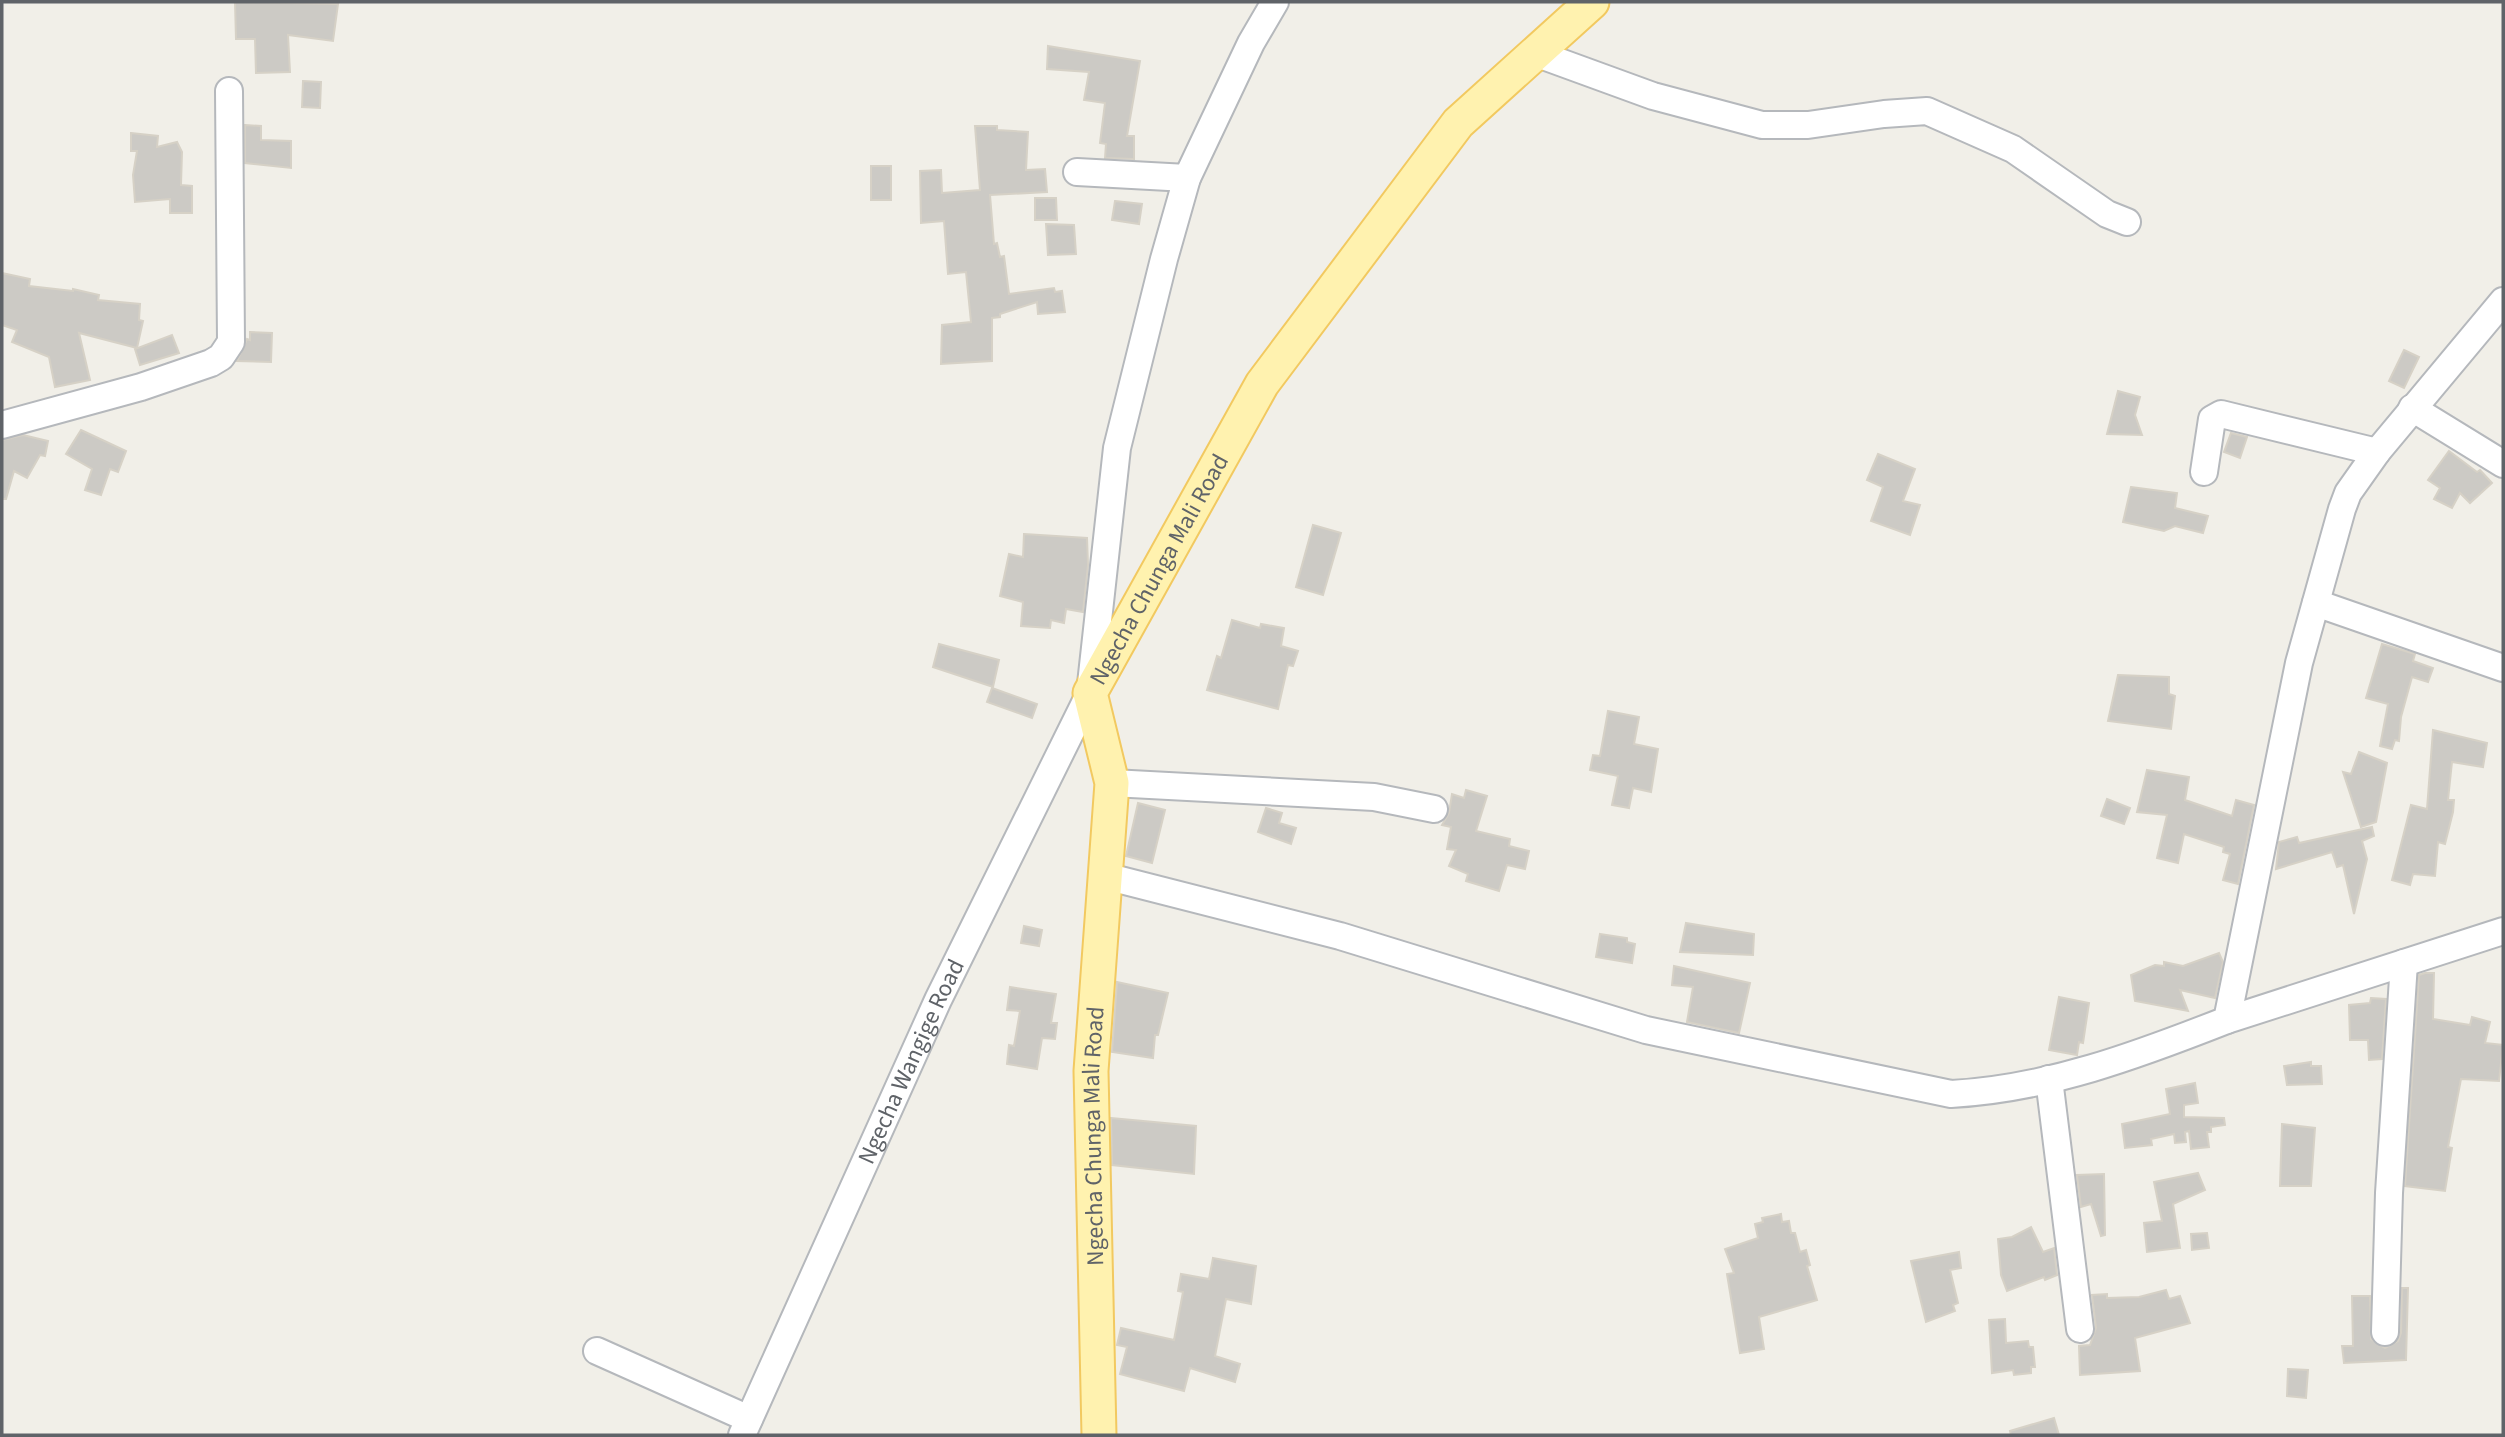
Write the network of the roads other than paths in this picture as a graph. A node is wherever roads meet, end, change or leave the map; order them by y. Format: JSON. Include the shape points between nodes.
{"nodes":[{"id":1,"x":1275,"y":2,"type":"edge"},
{"id":2,"x":1592,"y":2,"type":"edge"},
{"id":3,"x":1535,"y":53,"type":"junction"},
{"id":4,"x":229,"y":91,"type":"dead end"},
{"id":5,"x":1077,"y":172,"type":"dead end"},
{"id":6,"x":1187,"y":178,"type":"junction"},
{"id":7,"x":2127,"y":222,"type":"dead end"},
{"id":8,"x":2503,"y":300,"type":"edge"},
{"id":9,"x":2412,"y":408,"type":"junction"},
{"id":10,"x":2,"y":425,"type":"edge"},
{"id":11,"x":2377,"y":452,"type":"junction"},
{"id":12,"x":2503,"y":464,"type":"edge"},
{"id":13,"x":2204,"y":472,"type":"dead end"},
{"id":14,"x":2316,"y":603,"type":"junction"},
{"id":15,"x":2503,"y":668,"type":"edge"},
{"id":16,"x":1090,"y":693,"type":"junction"},
{"id":17,"x":1112,"y":783,"type":"junction"},
{"id":18,"x":1434,"y":809,"type":"dead end"},
{"id":19,"x":1105,"y":876,"type":"junction"},
{"id":20,"x":2503,"y":932,"type":"edge"},
{"id":21,"x":2404,"y":963,"type":"junction"},
{"id":22,"x":2227,"y":1020,"type":"junction"},
{"id":23,"x":2049,"y":1079,"type":"junction"},
{"id":24,"x":2080,"y":1329,"type":"dead end"},
{"id":25,"x":2385,"y":1332,"type":"dead end"},
{"id":26,"x":597,"y":1351,"type":"dead end"},
{"id":27,"x":746,"y":1427,"type":"edge"},
{"id":28,"x":1099,"y":1435,"type":"edge"}],
"edges":[{"from":1,"to":6,"type":"street"},
{"from":2,"to":3,"type":"main road","name":"Ngecha Chunga Mali Road"},
{"from":3,"to":7,"type":"street","via":[[1653,96],[1762,125],[1808,125],[1927,111],[2013,149],[2107,215]]},
{"from":3,"to":16,"type":"main road","name":"Ngecha Chunga Mali Road","via":[[1458,123],[1262,383]]},
{"from":4,"to":10,"type":"street","via":[[231,342],[221,357],[141,387]]},
{"from":5,"to":6,"type":"street"},
{"from":6,"to":16,"type":"street","via":[[1117,448]]},
{"from":8,"to":9,"type":"street"},
{"from":9,"to":11,"type":"street"},
{"from":9,"to":12,"type":"street"},
{"from":11,"to":13,"type":"street","via":[[2221,415],[2212,419]]},
{"from":11,"to":14,"type":"street","via":[[2348,493]]},
{"from":14,"to":15,"type":"street"},
{"from":14,"to":22,"type":"street"},
{"from":16,"to":17,"type":"main road","name":"Ngecha Chunga Mali Road"},
{"from":16,"to":27,"type":"street","name":"Ngecha Wangige Road","via":[[938,1000]]},
{"from":17,"to":18,"type":"street","via":[[1374,797]]},
{"from":17,"to":19,"type":"main road","name":"Ngecha Chunga Mali Road"},
{"from":19,"to":23,"type":"street","via":[[1339,936],[1646,1031],[1951,1094],[1998,1092]]},
{"from":19,"to":28,"type":"main road","name":"Ngecha Chunga Mali Road","via":[[1091,1071]]},
{"from":20,"to":21,"type":"street"},
{"from":21,"to":22,"type":"street"},
{"from":21,"to":25,"type":"street"},
{"from":22,"to":23,"type":"street","via":[[2131,1058]]},
{"from":23,"to":24,"type":"street"},
{"from":26,"to":27,"type":"street"}]}
